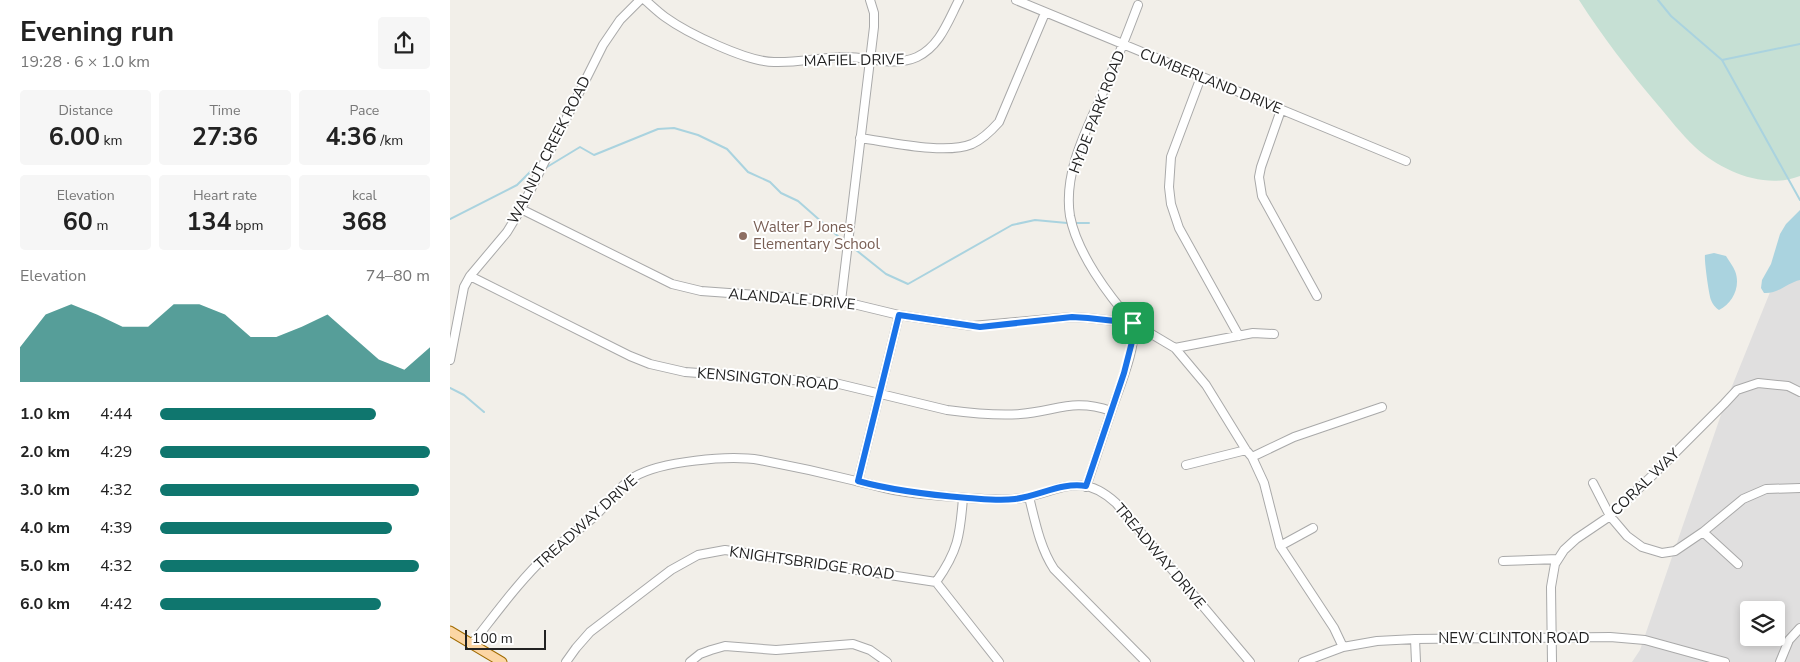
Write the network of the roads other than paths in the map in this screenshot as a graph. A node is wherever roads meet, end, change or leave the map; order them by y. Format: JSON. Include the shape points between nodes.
{"nodes":[{"id":1,"x":640,"y":0,"type":"edge"},
{"id":2,"x":645,"y":0,"type":"edge"},
{"id":3,"x":870,"y":0,"type":"edge"},
{"id":4,"x":959,"y":0,"type":"edge"},
{"id":5,"x":1016,"y":0,"type":"edge"},
{"id":6,"x":1138,"y":5,"type":"dead end"},
{"id":7,"x":1045,"y":13,"type":"junction"},
{"id":8,"x":1123,"y":44,"type":"junction"},
{"id":9,"x":870,"y":59,"type":"junction"},
{"id":10,"x":1201,"y":77,"type":"junction"},
{"id":11,"x":1281,"y":110,"type":"junction"},
{"id":12,"x":860,"y":138,"type":"junction"},
{"id":13,"x":1406,"y":161,"type":"dead end"},
{"id":14,"x":522,"y":209,"type":"junction"},
{"id":15,"x":470,"y":276,"type":"junction"},
{"id":16,"x":1317,"y":296,"type":"dead end"},
{"id":17,"x":840,"y":300,"type":"junction"},
{"id":18,"x":899,"y":315,"type":"junction"},
{"id":19,"x":1133,"y":323,"type":"junction"},
{"id":20,"x":1274,"y":334,"type":"dead end"},
{"id":21,"x":1239,"y":336,"type":"junction"},
{"id":22,"x":1175,"y":348,"type":"junction"},
{"id":23,"x":450,"y":360,"type":"edge"},
{"id":24,"x":1800,"y":392,"type":"edge"},
{"id":25,"x":879,"y":395,"type":"junction"},
{"id":26,"x":1382,"y":407,"type":"dead end"},
{"id":27,"x":1111,"y":412,"type":"junction"},
{"id":28,"x":1246,"y":450,"type":"junction"},
{"id":29,"x":1252,"y":457,"type":"junction"},
{"id":30,"x":1186,"y":465,"type":"dead end"},
{"id":31,"x":858,"y":481,"type":"junction"},
{"id":32,"x":1593,"y":483,"type":"dead end"},
{"id":33,"x":1086,"y":486,"type":"junction"},
{"id":34,"x":1800,"y":488,"type":"edge"},
{"id":35,"x":1029,"y":497,"type":"junction"},
{"id":36,"x":963,"y":498,"type":"junction"},
{"id":37,"x":1610,"y":516,"type":"junction"},
{"id":38,"x":1313,"y":528,"type":"dead end"},
{"id":39,"x":1703,"y":532,"type":"junction"},
{"id":40,"x":1280,"y":546,"type":"junction"},
{"id":41,"x":1558,"y":559,"type":"junction"},
{"id":42,"x":1502,"y":561,"type":"dead end"},
{"id":43,"x":1738,"y":564,"type":"dead end"},
{"id":44,"x":936,"y":582,"type":"junction"},
{"id":45,"x":1800,"y":628,"type":"edge"},
{"id":46,"x":450,"y":631,"type":"edge"},
{"id":47,"x":1551,"y":638,"type":"junction"},
{"id":48,"x":1415,"y":639,"type":"junction"},
{"id":49,"x":471,"y":644,"type":"junction"},
{"id":50,"x":1343,"y":647,"type":"junction"},
{"id":51,"x":502,"y":662,"type":"edge"},
{"id":52,"x":566,"y":662,"type":"edge"},
{"id":53,"x":690,"y":662,"type":"edge"},
{"id":54,"x":887,"y":662,"type":"edge"},
{"id":55,"x":999,"y":662,"type":"edge"},
{"id":56,"x":1146,"y":662,"type":"edge"},
{"id":57,"x":1250,"y":662,"type":"edge"},
{"id":58,"x":1303,"y":662,"type":"edge"},
{"id":59,"x":1416,"y":662,"type":"edge"},
{"id":60,"x":1552,"y":662,"type":"edge"},
{"id":61,"x":1725,"y":662,"type":"edge"},
{"id":62,"x":1780,"y":662,"type":"edge"}],
"edges":[{"from":1,"to":14,"type":"street","name":"WALNUT CREEK ROAD","via":[[620,20],[603,45]]},
{"from":2,"to":9,"type":"street","name":"MAFIEL DRIVE","via":[[676,24],[760,61]]},
{"from":3,"to":9,"type":"street","via":[[874,13]]},
{"from":4,"to":9,"type":"street","name":"MAFIEL DRIVE","via":[[937,42],[925,52],[896,61]]},
{"from":5,"to":7,"type":"street","name":"CUMBERLAND DRIVE"},
{"from":6,"to":8,"type":"street","name":"HYDE PARK ROAD"},
{"from":7,"to":8,"type":"street","name":"CUMBERLAND DRIVE"},
{"from":7,"to":12,"type":"street","via":[[999,122],[977,142],[951,149]]},
{"from":8,"to":10,"type":"street","name":"CUMBERLAND DRIVE"},
{"from":8,"to":19,"type":"street","name":"HYDE PARK ROAD","via":[[1076,157],[1070,179],[1069,202],[1073,229],[1086,256],[1109,294]]},
{"from":9,"to":12,"type":"street"},
{"from":10,"to":11,"type":"street","name":"CUMBERLAND DRIVE"},
{"from":10,"to":21,"type":"street","via":[[1171,157],[1171,204],[1179,228]]},
{"from":11,"to":13,"type":"street","name":"CUMBERLAND DRIVE"},
{"from":11,"to":16,"type":"street","via":[[1261,167],[1262,196]]},
{"from":12,"to":17,"type":"street"},
{"from":14,"to":15,"type":"street","name":"WALNUT CREEK ROAD","via":[[502,239]]},
{"from":14,"to":17,"type":"street","name":"ALANDALE DRIVE","via":[[686,289]]},
{"from":15,"to":23,"type":"street","name":"WALNUT CREEK ROAD","via":[[464,287]]},
{"from":15,"to":25,"type":"street","name":"KENSINGTON ROAD","via":[[630,356],[668,369],[835,384]]},
{"from":17,"to":18,"type":"street","name":"ALANDALE DRIVE"},
{"from":18,"to":19,"type":"street","name":"ALANDALE DRIVE","via":[[980,327],[1072,317]]},
{"from":18,"to":25,"type":"street"},
{"from":19,"to":22,"type":"street","name":"ALANDALE DRIVE"},
{"from":19,"to":27,"type":"street","via":[[1132,346]]},
{"from":20,"to":21,"type":"street","via":[[1260,332]]},
{"from":21,"to":22,"type":"street"},
{"from":22,"to":28,"type":"street","name":"ALANDALE DRIVE","via":[[1206,385]]},
{"from":24,"to":37,"type":"street","name":"CORAL WAY","via":[[1788,386],[1758,383],[1737,390]]},
{"from":25,"to":27,"type":"street","name":"KENSINGTON ROAD","via":[[965,413],[1018,414],[1078,405]]},
{"from":25,"to":31,"type":"street"},
{"from":26,"to":29,"type":"street","via":[[1294,437]]},
{"from":27,"to":33,"type":"street"},
{"from":28,"to":29,"type":"street","name":"ALANDALE DRIVE"},
{"from":28,"to":30,"type":"street"},
{"from":29,"to":40,"type":"street","name":"ALANDALE DRIVE","via":[[1264,483]]},
{"from":31,"to":36,"type":"street","name":"TREADWAY DRIVE","via":[[900,491]]},
{"from":31,"to":49,"type":"street","name":"TREADWAY DRIVE","via":[[758,460],[732,458],[684,463],[642,473],[627,482],[583,527],[542,560]]},
{"from":32,"to":37,"type":"street"},
{"from":33,"to":35,"type":"street","name":"TREADWAY DRIVE","via":[[1070,485]]},
{"from":33,"to":57,"type":"street","name":"TREADWAY DRIVE","via":[[1116,503]]},
{"from":34,"to":39,"type":"street","via":[[1766,490],[1743,499]]},
{"from":35,"to":36,"type":"street","name":"TREADWAY DRIVE","via":[[997,500]]},
{"from":35,"to":56,"type":"street","via":[[1042,544],[1054,569]]},
{"from":36,"to":44,"type":"street","via":[[960,536],[954,553]]},
{"from":37,"to":39,"type":"street","via":[[1635,543],[1656,552],[1675,550]]},
{"from":37,"to":41,"type":"street","name":"CORAL WAY","via":[[1576,539]]},
{"from":38,"to":40,"type":"street"},
{"from":39,"to":43,"type":"street"},
{"from":40,"to":50,"type":"street","name":"ALANDALE DRIVE"},
{"from":41,"to":42,"type":"street"},
{"from":41,"to":47,"type":"street","name":"CORAL WAY","via":[[1551,587]]},
{"from":44,"to":52,"type":"street","name":"KNIGHTSBRIDGE ROAD","via":[[735,550],[710,552],[670,570],[615,612],[590,632]]},
{"from":44,"to":55,"type":"street"},
{"from":45,"to":62,"type":"street","via":[[1789,640]]},
{"from":46,"to":49,"type":"main road"},
{"from":47,"to":48,"type":"street","name":"NEW CLINTON ROAD"},
{"from":47,"to":60,"type":"street","name":"CORAL WAY"},
{"from":47,"to":61,"type":"street","name":"NEW CLINTON ROAD","via":[[1646,640]]},
{"from":48,"to":50,"type":"street","name":"NEW CLINTON ROAD","via":[[1377,640]]},
{"from":48,"to":59,"type":"street"},
{"from":49,"to":51,"type":"main road"},
{"from":50,"to":58,"type":"street","name":"NEW CLINTON ROAD"},
{"from":53,"to":54,"type":"street","via":[[705,652],[725,646],[776,650],[853,644],[870,650]]}]}
